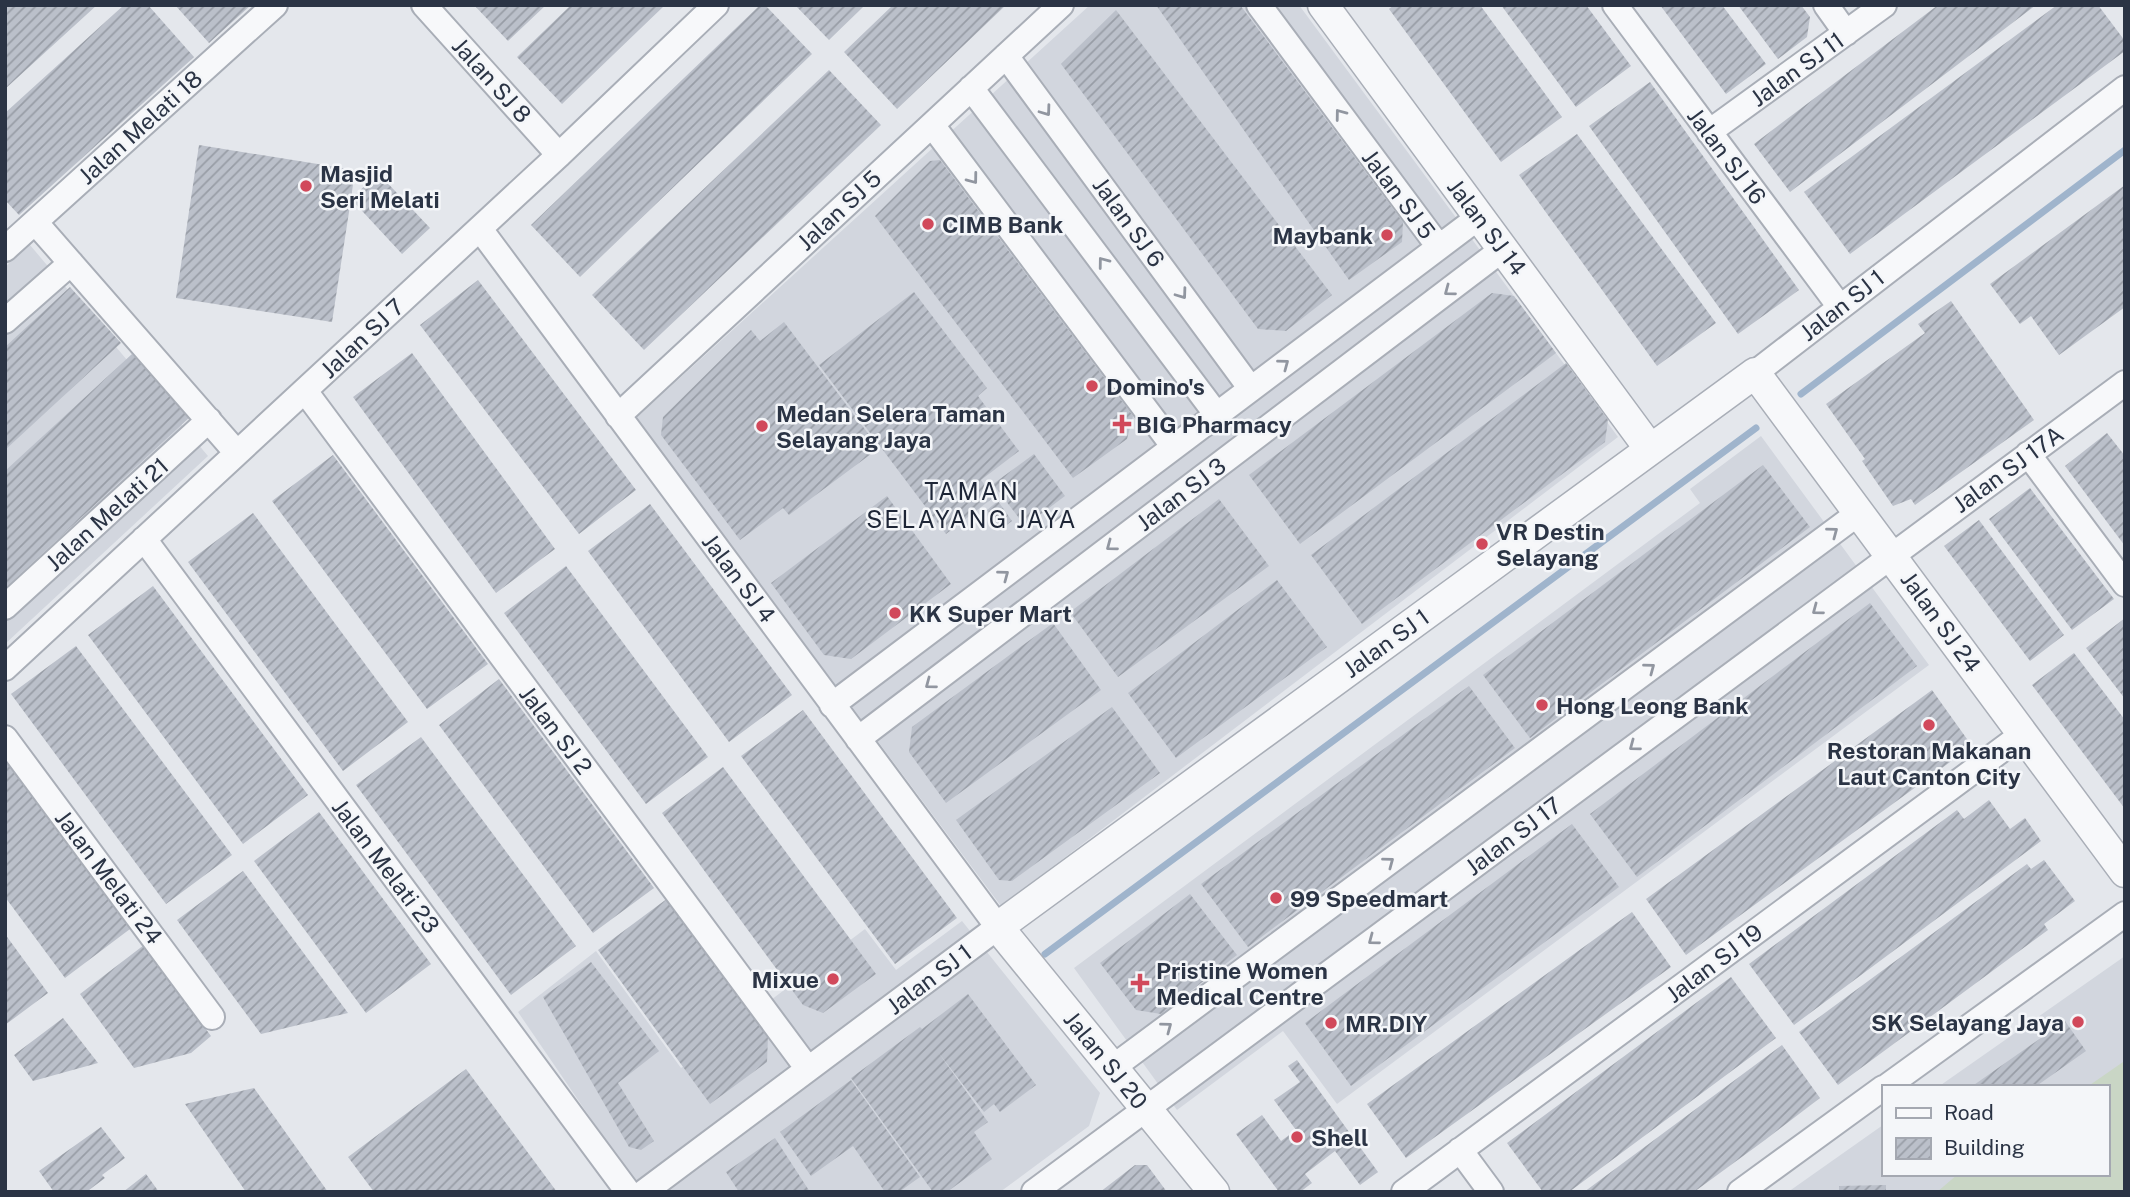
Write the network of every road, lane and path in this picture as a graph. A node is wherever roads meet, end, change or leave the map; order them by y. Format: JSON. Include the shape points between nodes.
{"nodes":[{"id":1,"x":275,"y":5,"type":"edge"},
{"id":2,"x":424,"y":5,"type":"edge"},
{"id":3,"x":716,"y":5,"type":"edge"},
{"id":4,"x":1060,"y":5,"type":"edge"},
{"id":5,"x":1259,"y":5,"type":"edge"},
{"id":6,"x":1615,"y":5,"type":"edge"},
{"id":7,"x":1826,"y":5,"type":"edge"},
{"id":8,"x":1884,"y":5,"type":"edge"},
{"id":9,"x":1325,"y":6,"type":"edge"},
{"id":10,"x":1846,"y":33,"type":"junction"},
{"id":11,"x":1006,"y":56,"type":"junction"},
{"id":12,"x":971,"y":88,"type":"junction"},
{"id":13,"x":2125,"y":88,"type":"edge"},
{"id":14,"x":932,"y":125,"type":"junction"},
{"id":15,"x":1709,"y":132,"type":"junction"},
{"id":16,"x":559,"y":155,"type":"junction"},
{"id":17,"x":1479,"y":217,"type":"junction"},
{"id":18,"x":35,"y":222,"type":"junction"},
{"id":19,"x":480,"y":229,"type":"junction"},
{"id":20,"x":1439,"y":247,"type":"junction"},
{"id":21,"x":5,"y":248,"type":"edge"},
{"id":22,"x":1503,"y":249,"type":"junction"},
{"id":23,"x":71,"y":263,"type":"junction"},
{"id":24,"x":1840,"y":307,"type":"junction"},
{"id":25,"x":5,"y":321,"type":"edge"},
{"id":26,"x":1755,"y":373,"type":"junction"},
{"id":27,"x":2125,"y":383,"type":"edge"},
{"id":28,"x":1251,"y":389,"type":"junction"},
{"id":29,"x":305,"y":390,"type":"junction"},
{"id":30,"x":1217,"y":415,"type":"junction"},
{"id":31,"x":618,"y":416,"type":"junction"},
{"id":32,"x":209,"y":421,"type":"junction"},
{"id":33,"x":1174,"y":447,"type":"junction"},
{"id":34,"x":1650,"y":449,"type":"junction"},
{"id":35,"x":237,"y":453,"type":"junction"},
{"id":36,"x":2028,"y":454,"type":"junction"},
{"id":37,"x":1860,"y":512,"type":"junction"},
{"id":38,"x":144,"y":539,"type":"junction"},
{"id":39,"x":1891,"y":555,"type":"junction"},
{"id":40,"x":2125,"y":584,"type":"edge"},
{"id":41,"x":5,"y":607,"type":"edge"},
{"id":42,"x":5,"y":668,"type":"edge"},
{"id":43,"x":832,"y":705,"type":"junction"},
{"id":44,"x":2023,"y":734,"type":"junction"},
{"id":45,"x":5,"y":738,"type":"edge"},
{"id":46,"x":858,"y":739,"type":"junction"},
{"id":47,"x":2125,"y":872,"type":"edge"},
{"id":48,"x":2125,"y":914,"type":"edge"},
{"id":49,"x":998,"y":928,"type":"junction"},
{"id":50,"x":212,"y":1017,"type":"dead end"},
{"id":51,"x":1112,"y":1068,"type":"junction"},
{"id":52,"x":808,"y":1069,"type":"junction"},
{"id":53,"x":1888,"y":1085,"type":"edge"},
{"id":54,"x":1882,"y":1089,"type":"edge"},
{"id":55,"x":1146,"y":1108,"type":"junction"},
{"id":56,"x":1460,"y":1150,"type":"junction"},
{"id":57,"x":628,"y":1192,"type":"edge"},
{"id":58,"x":644,"y":1192,"type":"edge"},
{"id":59,"x":1034,"y":1192,"type":"edge"},
{"id":60,"x":1214,"y":1192,"type":"edge"},
{"id":61,"x":1404,"y":1192,"type":"edge"},
{"id":62,"x":1491,"y":1192,"type":"edge"},
{"id":63,"x":1740,"y":1192,"type":"edge"}],
"edges":[{"from":1,"to":18,"type":"street","name":"Jalan Melati 18"},
{"from":2,"to":16,"type":"street","name":"Jalan SJ 8"},
{"from":3,"to":16,"type":"street","name":"Jalan SJ 7"},
{"from":4,"to":11,"type":"street","name":"Jalan SJ 5"},
{"from":20,"to":5,"type":"street","name":"Jalan SJ 5","one_way":true},
{"from":6,"to":15,"type":"street","name":"Jalan SJ 16"},
{"from":7,"to":10,"type":"street"},
{"from":8,"to":10,"type":"street","name":"Jalan SJ 11"},
{"from":9,"to":17,"type":"street","name":"Jalan SJ 14"},
{"from":10,"to":15,"type":"street","name":"Jalan SJ 11"},
{"from":11,"to":12,"type":"street","name":"Jalan SJ 5"},
{"from":11,"to":28,"type":"street","name":"Jalan SJ 6","one_way":true},
{"from":12,"to":14,"type":"street","name":"Jalan SJ 5"},
{"from":30,"to":12,"type":"street","one_way":true},
{"from":13,"to":24,"type":"street","name":"Jalan SJ 1"},
{"from":14,"to":31,"type":"street","name":"Jalan SJ 5"},
{"from":14,"to":33,"type":"street","one_way":true},
{"from":15,"to":24,"type":"street","name":"Jalan SJ 16"},
{"from":16,"to":19,"type":"street","name":"Jalan SJ 7"},
{"from":17,"to":20,"type":"street","name":"Jalan SJ 3"},
{"from":17,"to":22,"type":"street","name":"Jalan SJ 14"},
{"from":18,"to":21,"type":"street","name":"Jalan Melati 18"},
{"from":18,"to":23,"type":"street"},
{"from":19,"to":29,"type":"street","name":"Jalan SJ 7"},
{"from":19,"to":31,"type":"street","name":"Jalan SJ 4"},
{"from":28,"to":20,"type":"street","name":"Jalan SJ 3","one_way":true},
{"from":22,"to":34,"type":"street","name":"Jalan SJ 14"},
{"from":22,"to":46,"type":"street","name":"Jalan SJ 3","one_way":true},
{"from":23,"to":25,"type":"street"},
{"from":23,"to":32,"type":"street"},
{"from":24,"to":26,"type":"street","name":"Jalan SJ 1"},
{"from":26,"to":34,"type":"street","name":"Jalan SJ 1"},
{"from":26,"to":37,"type":"street","name":"Jalan SJ 24"},
{"from":27,"to":36,"type":"street","name":"Jalan SJ 17A"},
{"from":28,"to":30,"type":"street","name":"Jalan SJ 3"},
{"from":29,"to":35,"type":"street","name":"Jalan SJ 7"},
{"from":29,"to":52,"type":"street","name":"Jalan SJ 2"},
{"from":30,"to":33,"type":"street","name":"Jalan SJ 3"},
{"from":31,"to":43,"type":"street","name":"Jalan SJ 4"},
{"from":32,"to":35,"type":"street"},
{"from":32,"to":41,"type":"street","name":"Jalan Melati 21"},
{"from":43,"to":33,"type":"street","name":"Jalan SJ 3","one_way":true},
{"from":34,"to":49,"type":"street","name":"Jalan SJ 1"},
{"from":35,"to":38,"type":"street","name":"Jalan SJ 7"},
{"from":36,"to":39,"type":"street","name":"Jalan SJ 17A"},
{"from":36,"to":40,"type":"street"},
{"from":37,"to":39,"type":"street","name":"Jalan SJ 24"},
{"from":51,"to":37,"type":"street","one_way":true},
{"from":38,"to":42,"type":"street","name":"Jalan SJ 7"},
{"from":38,"to":57,"type":"street","name":"Jalan Melati 23"},
{"from":39,"to":44,"type":"street","name":"Jalan SJ 24"},
{"from":39,"to":55,"type":"street","name":"Jalan SJ 17","one_way":true},
{"from":43,"to":46,"type":"street","name":"Jalan SJ 4"},
{"from":44,"to":47,"type":"street","name":"Jalan SJ 24"},
{"from":44,"to":56,"type":"street","name":"Jalan SJ 19"},
{"from":45,"to":50,"type":"street","name":"Jalan Melati 24"},
{"from":46,"to":49,"type":"street","name":"Jalan SJ 4"},
{"from":48,"to":53,"type":"street"},
{"from":49,"to":51,"type":"street","name":"Jalan SJ 20"},
{"from":49,"to":52,"type":"street","name":"Jalan SJ 1"},
{"from":51,"to":55,"type":"street","name":"Jalan SJ 20"},
{"from":52,"to":58,"type":"street","name":"Jalan SJ 1"},
{"from":54,"to":63,"type":"street"},
{"from":55,"to":59,"type":"street","name":"Jalan SJ 17"},
{"from":55,"to":60,"type":"street","name":"Jalan SJ 20"},
{"from":56,"to":61,"type":"street","name":"Jalan SJ 19"},
{"from":56,"to":62,"type":"street"}]}
